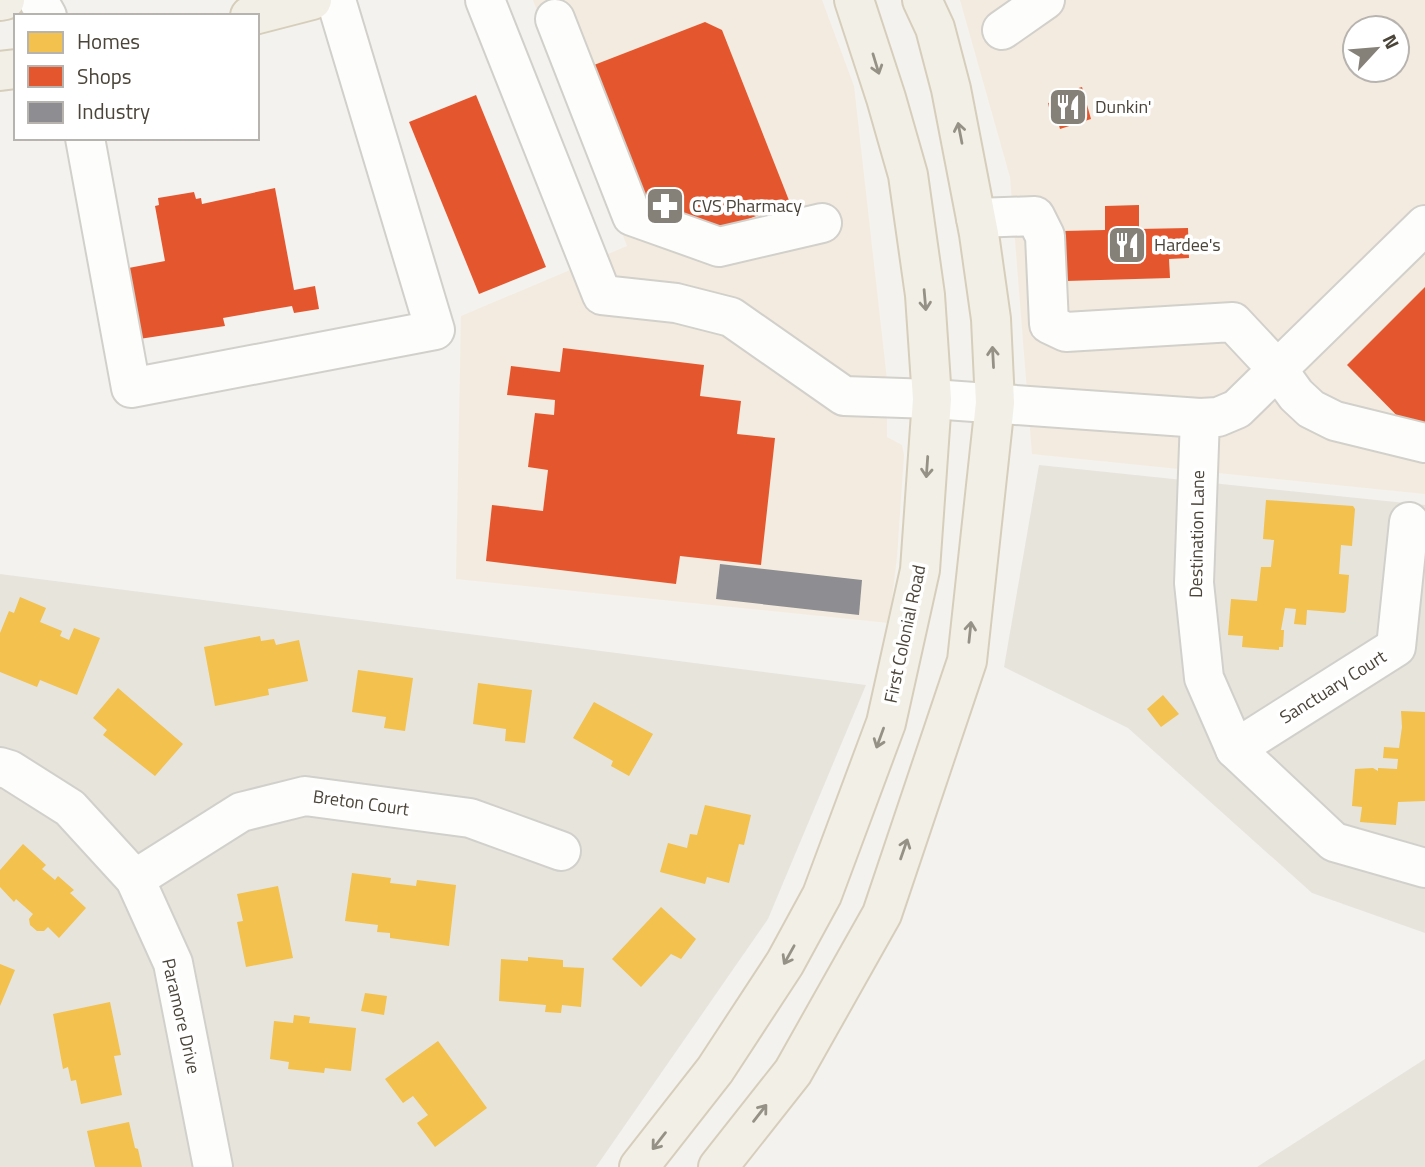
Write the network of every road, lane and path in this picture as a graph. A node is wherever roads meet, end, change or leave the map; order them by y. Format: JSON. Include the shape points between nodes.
{"nodes":[{"id":1,"x":5,"y":0,"type":"edge"},
{"id":2,"x":312,"y":0,"type":"edge"},
{"id":3,"x":336,"y":0,"type":"edge"},
{"id":4,"x":485,"y":0,"type":"edge"},
{"id":5,"x":854,"y":0,"type":"edge"},
{"id":6,"x":922,"y":0,"type":"edge"},
{"id":7,"x":1045,"y":0,"type":"edge"},
{"id":8,"x":0,"y":1,"type":"edge"},
{"id":9,"x":258,"y":14,"type":"edge"},
{"id":10,"x":555,"y":19,"type":"dead end"},
{"id":11,"x":1002,"y":30,"type":"dead end"},
{"id":12,"x":85,"y":140,"type":"edge"},
{"id":13,"x":976,"y":218,"type":"junction"},
{"id":14,"x":822,"y":223,"type":"dead end"},
{"id":15,"x":1425,"y":225,"type":"edge"},
{"id":16,"x":1278,"y":369,"type":"junction"},
{"id":17,"x":932,"y":398,"type":"junction"},
{"id":18,"x":995,"y":403,"type":"junction"},
{"id":19,"x":1200,"y":418,"type":"junction"},
{"id":20,"x":1425,"y":443,"type":"edge"},
{"id":21,"x":1409,"y":522,"type":"dead end"},
{"id":22,"x":1236,"y":749,"type":"junction"},
{"id":23,"x":0,"y":766,"type":"edge"},
{"id":24,"x":561,"y":851,"type":"dead end"},
{"id":25,"x":1425,"y":868,"type":"edge"},
{"id":26,"x":135,"y":879,"type":"junction"},
{"id":27,"x":213,"y":1167,"type":"edge"},
{"id":28,"x":639,"y":1167,"type":"edge"},
{"id":29,"x":718,"y":1167,"type":"edge"}],
"edges":[{"from":1,"to":8,"type":"main road"},
{"from":2,"to":9,"type":"main road"},
{"from":3,"to":12,"type":"street","via":[[435,330],[131,388]]},
{"from":4,"to":17,"type":"street","via":[[602,295],[676,303],[731,317],[844,396]]},
{"from":5,"to":17,"type":"main road","name":"First Colonial Road","one_way":true,"via":[[908,175],[925,295]]},
{"from":13,"to":6,"type":"main road","one_way":true,"via":[[951,89],[935,28]]},
{"from":7,"to":11,"type":"street"},
{"from":10,"to":14,"type":"street","via":[[632,216],[719,247]]},
{"from":13,"to":16,"type":"street","via":[[1035,216],[1045,236],[1049,324],[1066,332],[1233,322]]},
{"from":18,"to":13,"type":"main road","one_way":true,"via":[[991,320]]},
{"from":15,"to":16,"type":"street"},
{"from":16,"to":19,"type":"street","via":[[1237,409]]},
{"from":16,"to":20,"type":"street","via":[[1311,409],[1335,421]]},
{"from":17,"to":18,"type":"street"},
{"from":17,"to":28,"type":"main road","name":"First Colonial Road","one_way":true,"via":[[920,570],[886,723],[822,895],[785,963],[715,1070]]},
{"from":18,"to":19,"type":"street"},
{"from":29,"to":18,"type":"main road","one_way":true,"via":[[793,1072],[882,914],[967,661]]},
{"from":19,"to":22,"type":"street","name":"Destination Lane","via":[[1209,584],[1204,678]]},
{"from":21,"to":22,"type":"street","name":"Sanctuary Court","via":[[1396,647]]},
{"from":22,"to":25,"type":"street","name":"Destination Lane","via":[[1334,842]]},
{"from":23,"to":26,"type":"street","name":"Paramore Drive","via":[[70,808]]},
{"from":24,"to":26,"type":"street","name":"Breton Court","via":[[470,818],[305,796],[241,812]]},
{"from":26,"to":27,"type":"street","name":"Paramore Drive","via":[[173,963]]}]}
